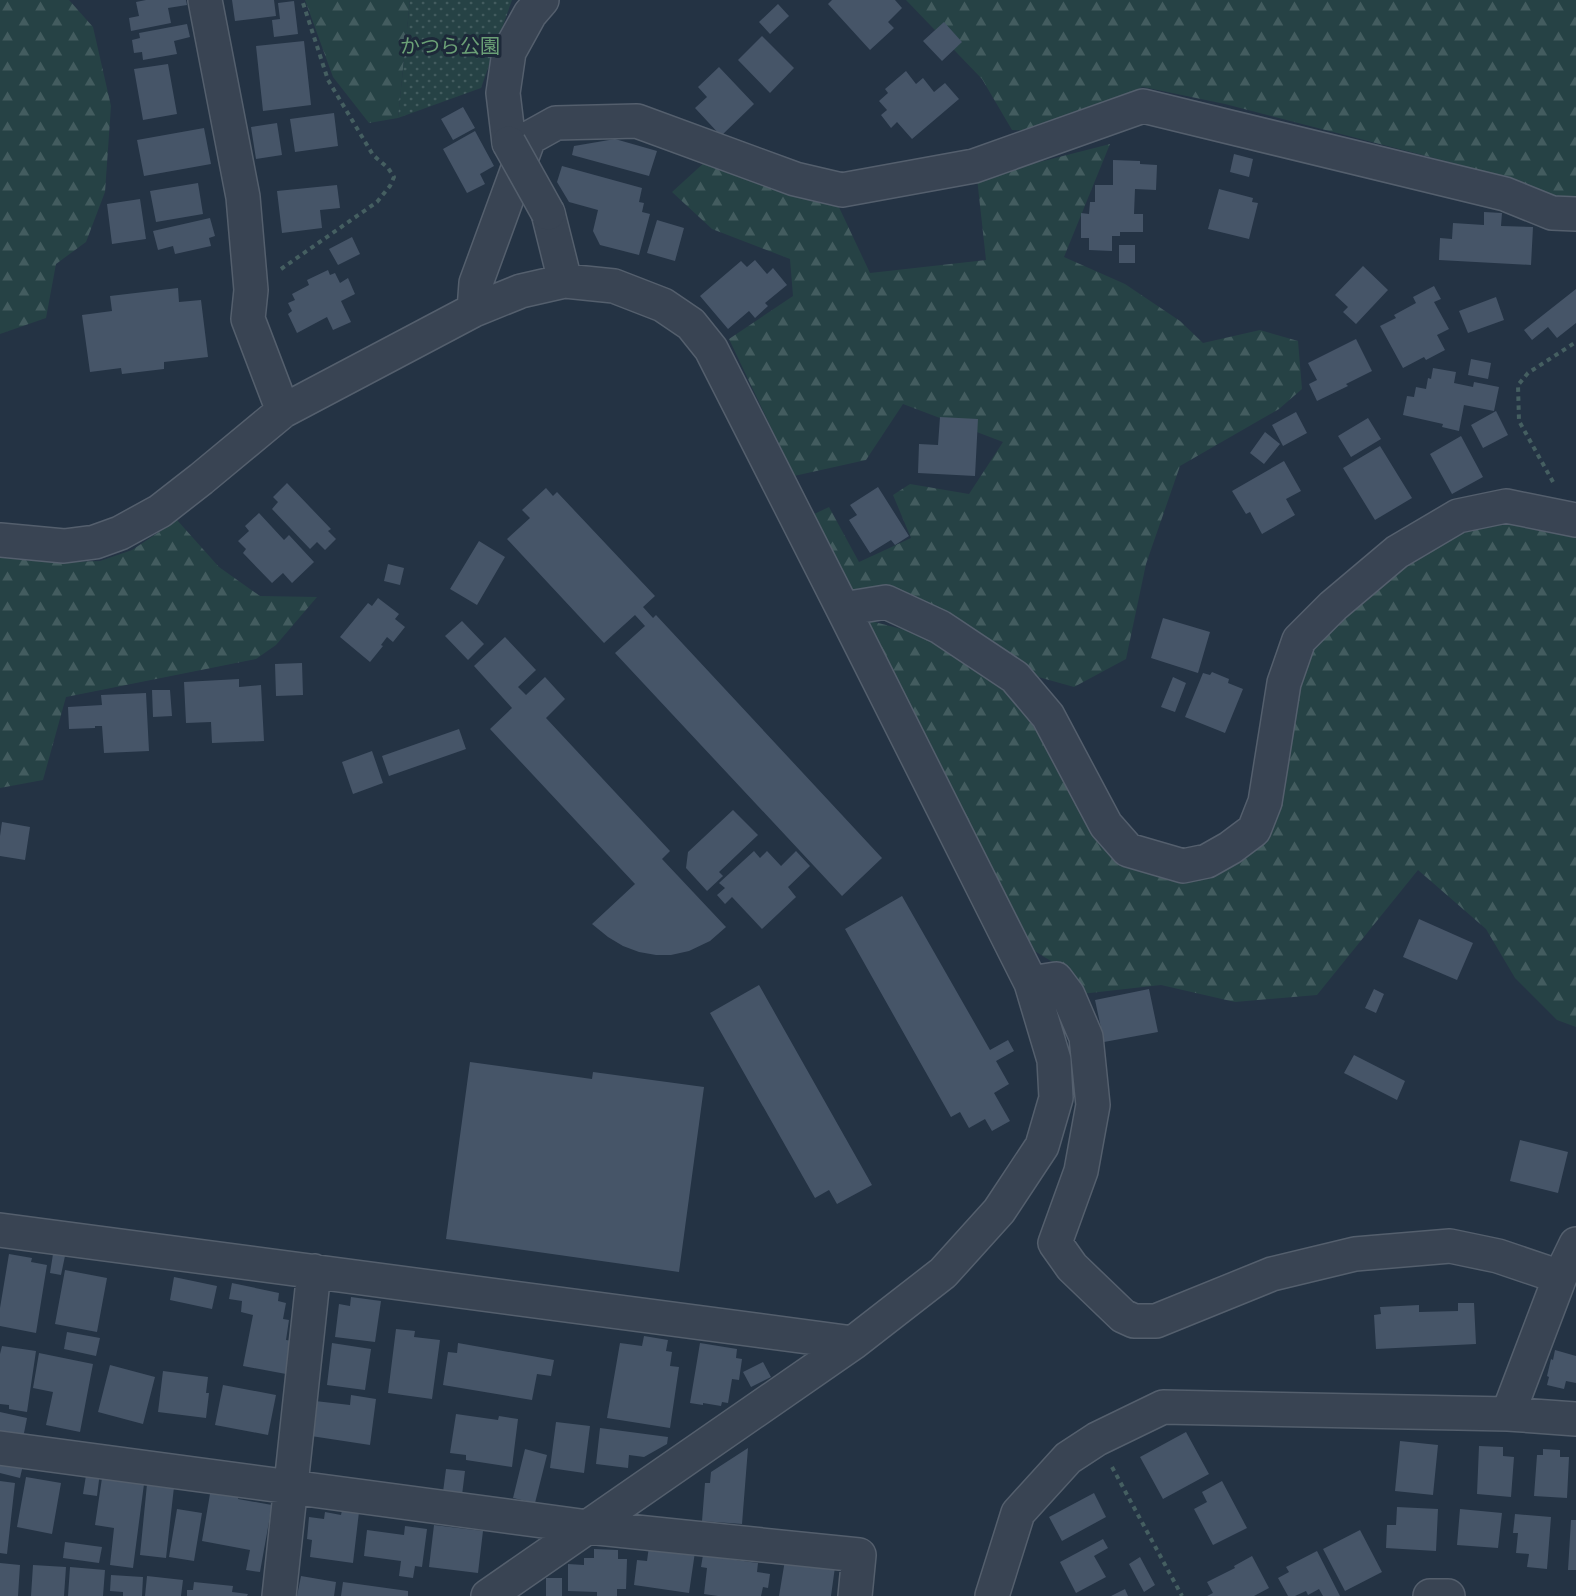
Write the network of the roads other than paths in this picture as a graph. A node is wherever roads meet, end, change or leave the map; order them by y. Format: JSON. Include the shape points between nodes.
{"nodes":[{"id":1,"x":205,"y":0,"type":"edge"},
{"id":2,"x":542,"y":0,"type":"edge"},
{"id":3,"x":1576,"y":214,"type":"edge"},
{"id":4,"x":565,"y":281,"type":"junction"},
{"id":5,"x":474,"y":310,"type":"junction"},
{"id":6,"x":283,"y":411,"type":"junction"},
{"id":7,"x":1575,"y":519,"type":"edge"},
{"id":8,"x":0,"y":540,"type":"edge"},
{"id":9,"x":843,"y":609,"type":"junction"},
{"id":10,"x":1030,"y":983,"type":"junction"},
{"id":11,"x":0,"y":1230,"type":"edge"},
{"id":12,"x":1576,"y":1244,"type":"edge"},
{"id":13,"x":314,"y":1271,"type":"junction"},
{"id":14,"x":1560,"y":1276,"type":"junction"},
{"id":15,"x":853,"y":1343,"type":"junction"},
{"id":16,"x":1508,"y":1414,"type":"junction"},
{"id":17,"x":1576,"y":1419,"type":"edge"},
{"id":18,"x":0,"y":1448,"type":"edge"},
{"id":19,"x":290,"y":1487,"type":"junction"},
{"id":20,"x":588,"y":1527,"type":"junction"},
{"id":21,"x":279,"y":1596,"type":"edge"},
{"id":22,"x":488,"y":1596,"type":"edge"},
{"id":23,"x":855,"y":1596,"type":"edge"},
{"id":24,"x":992,"y":1596,"type":"edge"},
{"id":25,"x":1430,"y":1596,"type":"edge"},
{"id":26,"x":1448,"y":1596,"type":"edge"}],
"edges":[{"from":1,"to":6,"type":"street","via":[[243,197],[251,290],[248,319]]},
{"from":2,"to":4,"type":"street","bridge":true,"via":[[509,52],[503,93],[509,143],[548,213]]},
{"from":3,"to":5,"type":"street","via":[[1552,213],[1505,194],[1143,106],[974,166],[842,190],[795,179],[637,121],[556,123],[529,138],[476,283]]},
{"from":4,"to":5,"type":"street","via":[[520,291]]},
{"from":4,"to":9,"type":"street","via":[[614,286],[663,305],[691,324],[711,349]]},
{"from":5,"to":6,"type":"street"},
{"from":6,"to":8,"type":"street","via":[[160,511],[120,532],[95,542],[64,546]]},
{"from":7,"to":9,"type":"street","via":[[1506,506],[1458,516],[1397,552],[1333,606],[1299,640],[1284,683],[1265,802],[1254,830],[1207,861],[1183,866],[1128,850],[1106,825],[1048,716],[1015,677],[940,627],[886,602]]},
{"from":9,"to":10,"type":"street"},
{"from":10,"to":14,"type":"street","via":[[1056,979],[1068,995],[1086,1037],[1093,1105],[1081,1171],[1055,1243],[1072,1267],[1124,1316],[1134,1321],[1156,1321],[1272,1274],[1355,1254],[1450,1246]]},
{"from":10,"to":15,"type":"street","via":[[1054,1060],[1056,1098],[1042,1146],[999,1210],[943,1273]]},
{"from":11,"to":13,"type":"street"},
{"from":12,"to":14,"type":"street"},
{"from":13,"to":15,"type":"street"},
{"from":13,"to":19,"type":"street"},
{"from":14,"to":16,"type":"street"},
{"from":15,"to":20,"type":"street"},
{"from":16,"to":17,"type":"street"},
{"from":16,"to":24,"type":"street","via":[[1163,1407],[1096,1438],[1068,1458],[1018,1513]]},
{"from":18,"to":19,"type":"street"},
{"from":19,"to":20,"type":"street"},
{"from":19,"to":21,"type":"street"},
{"from":20,"to":22,"type":"street"},
{"from":20,"to":23,"type":"street","via":[[859,1554]]},
{"from":25,"to":26,"type":"street"}]}
